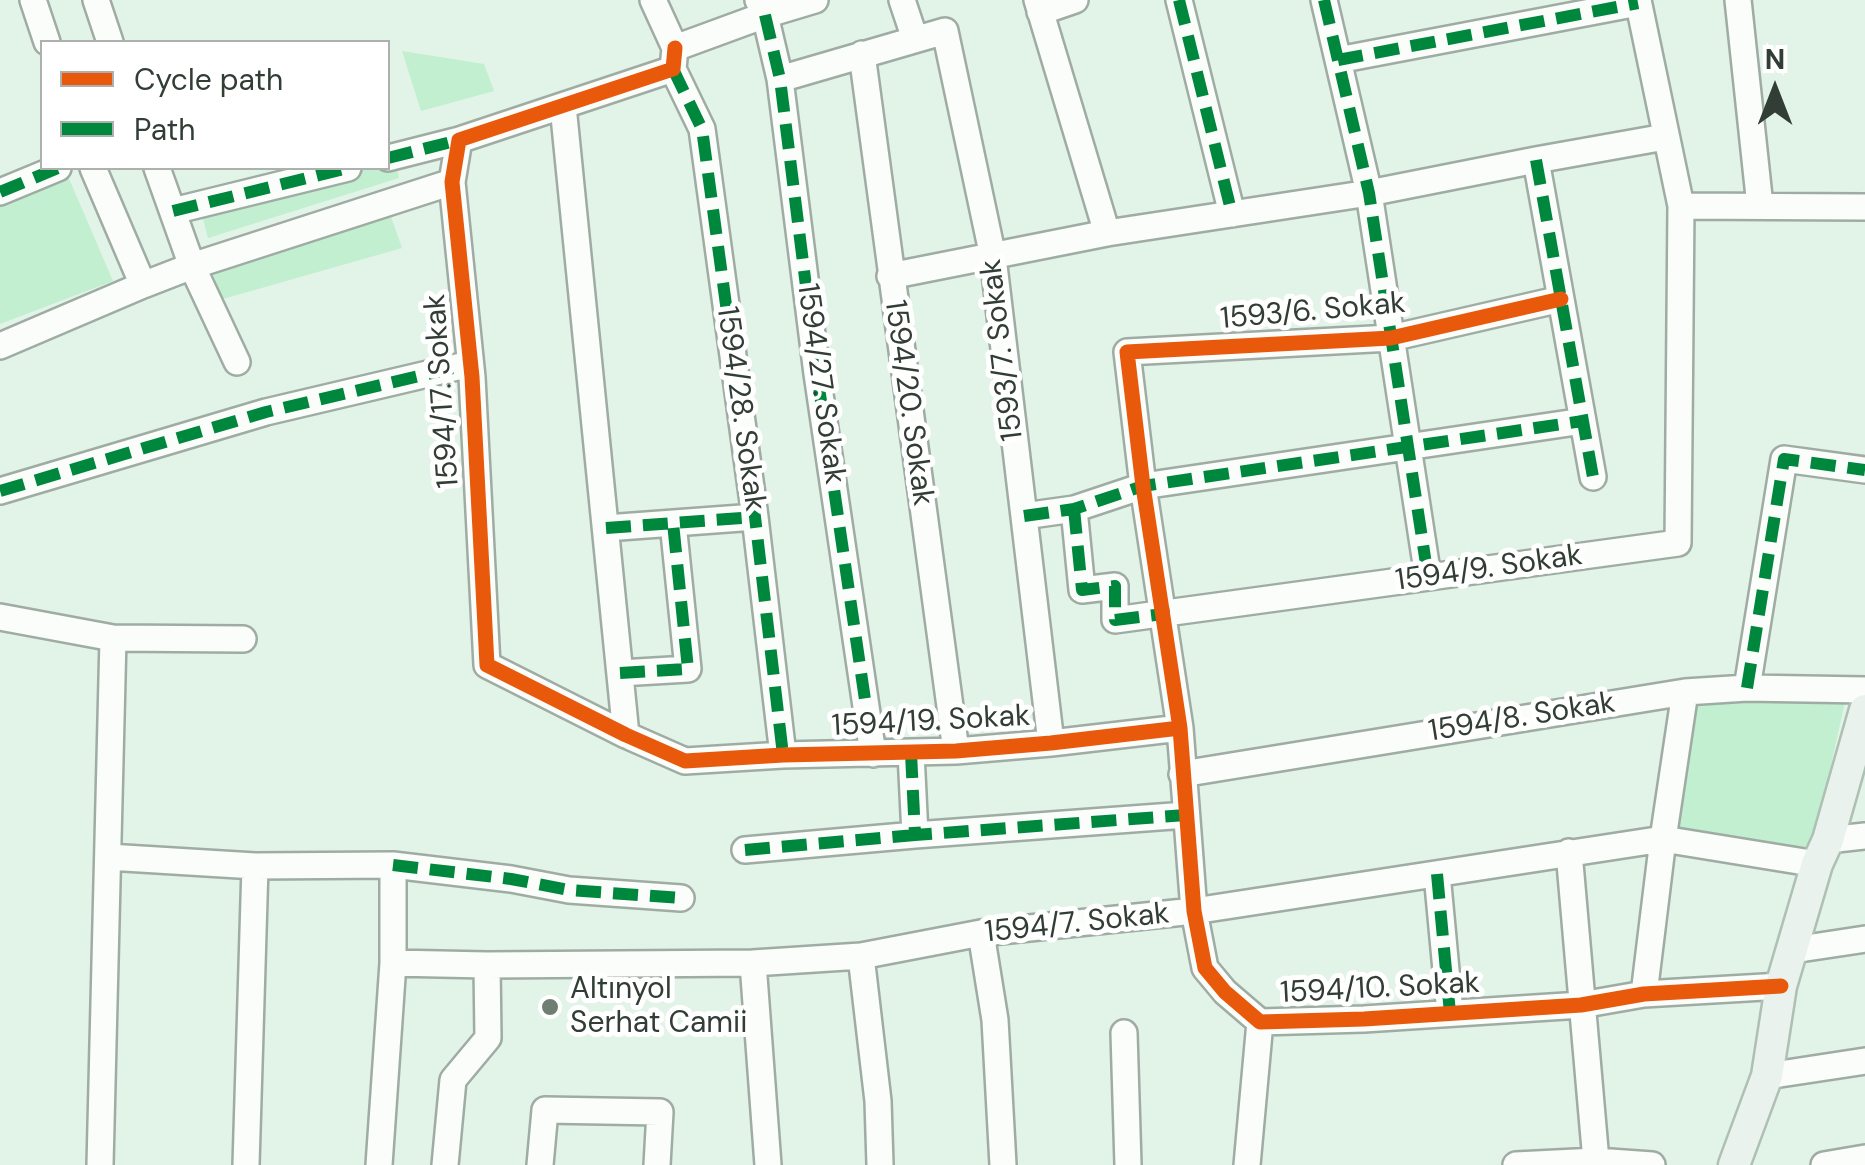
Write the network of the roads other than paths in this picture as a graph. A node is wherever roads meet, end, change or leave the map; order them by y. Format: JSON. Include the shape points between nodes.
{"nodes":[{"id":1,"x":32,"y":0,"type":"edge"},
{"id":2,"x":96,"y":0,"type":"edge"},
{"id":3,"x":654,"y":0,"type":"edge"},
{"id":4,"x":815,"y":0,"type":"edge"},
{"id":5,"x":902,"y":0,"type":"edge"},
{"id":6,"x":1076,"y":0,"type":"edge"},
{"id":7,"x":1179,"y":0,"type":"edge"},
{"id":8,"x":1324,"y":0,"type":"edge"},
{"id":9,"x":1738,"y":0,"type":"edge"},
{"id":10,"x":1638,"y":1,"type":"edge"},
{"id":11,"x":1038,"y":6,"type":"edge"},
{"id":12,"x":761,"y":8,"type":"edge"},
{"id":13,"x":916,"y":39,"type":"junction"},
{"id":14,"x":46,"y":40,"type":"edge"},
{"id":15,"x":109,"y":40,"type":"edge"},
{"id":16,"x":862,"y":54,"type":"junction"},
{"id":17,"x":674,"y":58,"type":"junction"},
{"id":18,"x":1338,"y":60,"type":"junction"},
{"id":19,"x":780,"y":79,"type":"junction"},
{"id":20,"x":562,"y":106,"type":"junction"},
{"id":21,"x":1665,"y":138,"type":"junction"},
{"id":22,"x":459,"y":140,"type":"junction"},
{"id":23,"x":390,"y":157,"type":"edge"},
{"id":24,"x":1536,"y":160,"type":"junction"},
{"id":25,"x":53,"y":170,"type":"edge"},
{"id":26,"x":94,"y":170,"type":"edge"},
{"id":27,"x":157,"y":170,"type":"edge"},
{"id":28,"x":340,"y":170,"type":"edge"},
{"id":29,"x":452,"y":182,"type":"junction"},
{"id":30,"x":0,"y":192,"type":"edge"},
{"id":31,"x":1369,"y":193,"type":"junction"},
{"id":32,"x":1681,"y":206,"type":"junction"},
{"id":33,"x":1760,"y":206,"type":"junction"},
{"id":34,"x":1865,"y":207,"type":"edge"},
{"id":35,"x":173,"y":212,"type":"junction"},
{"id":36,"x":1232,"y":214,"type":"junction"},
{"id":37,"x":1107,"y":233,"type":"junction"},
{"id":38,"x":992,"y":257,"type":"junction"},
{"id":39,"x":192,"y":266,"type":"junction"},
{"id":40,"x":890,"y":276,"type":"junction"},
{"id":41,"x":143,"y":285,"type":"junction"},
{"id":42,"x":1561,"y":298,"type":"junction"},
{"id":43,"x":1391,"y":338,"type":"junction"},
{"id":44,"x":0,"y":346,"type":"edge"},
{"id":45,"x":1127,"y":352,"type":"joint"},
{"id":46,"x":237,"y":362,"type":"dead end"},
{"id":47,"x":470,"y":364,"type":"junction"},
{"id":48,"x":1582,"y":421,"type":"junction"},
{"id":49,"x":1408,"y":446,"type":"junction"},
{"id":50,"x":1865,"y":470,"type":"edge"},
{"id":51,"x":1592,"y":477,"type":"dead end"},
{"id":52,"x":1142,"y":486,"type":"junction"},
{"id":53,"x":0,"y":492,"type":"edge"},
{"id":54,"x":1074,"y":509,"type":"junction"},
{"id":55,"x":1024,"y":516,"type":"junction"},
{"id":56,"x":755,"y":517,"type":"junction"},
{"id":57,"x":673,"y":523,"type":"junction"},
{"id":58,"x":606,"y":528,"type":"junction"},
{"id":59,"x":1428,"y":578,"type":"junction"},
{"id":60,"x":1164,"y":614,"type":"junction"},
{"id":61,"x":0,"y":617,"type":"edge"},
{"id":62,"x":112,"y":638,"type":"junction"},
{"id":63,"x":242,"y":639,"type":"dead end"},
{"id":64,"x":620,"y":673,"type":"junction"},
{"id":65,"x":1746,"y":688,"type":"junction"},
{"id":66,"x":1865,"y":690,"type":"edge"},
{"id":67,"x":1685,"y":692,"type":"junction"},
{"id":68,"x":1865,"y":710,"type":"edge"},
{"id":69,"x":1180,"y":728,"type":"junction"},
{"id":70,"x":626,"y":735,"type":"junction"},
{"id":71,"x":1051,"y":743,"type":"junction"},
{"id":72,"x":956,"y":751,"type":"junction"},
{"id":73,"x":911,"y":753,"type":"junction"},
{"id":74,"x":872,"y":754,"type":"junction"},
{"id":75,"x":784,"y":755,"type":"junction"},
{"id":76,"x":684,"y":760,"type":"joint"},
{"id":77,"x":1182,"y":774,"type":"junction"},
{"id":78,"x":1186,"y":815,"type":"junction"},
{"id":79,"x":915,"y":835,"type":"junction"},
{"id":80,"x":1865,"y":836,"type":"edge"},
{"id":81,"x":1663,"y":839,"type":"junction"},
{"id":82,"x":745,"y":850,"type":"dead end"},
{"id":83,"x":1569,"y":852,"type":"junction"},
{"id":84,"x":1823,"y":852,"type":"junction"},
{"id":85,"x":108,"y":858,"type":"junction"},
{"id":86,"x":255,"y":866,"type":"junction"},
{"id":87,"x":392,"y":866,"type":"junction"},
{"id":88,"x":1437,"y":874,"type":"junction"},
{"id":89,"x":681,"y":898,"type":"dead end"},
{"id":90,"x":1194,"y":911,"type":"junction"},
{"id":91,"x":981,"y":933,"type":"junction"},
{"id":92,"x":1865,"y":939,"type":"edge"},
{"id":93,"x":1793,"y":950,"type":"junction"},
{"id":94,"x":860,"y":956,"type":"junction"},
{"id":95,"x":392,"y":963,"type":"junction"},
{"id":96,"x":753,"y":963,"type":"junction"},
{"id":97,"x":487,"y":965,"type":"junction"},
{"id":98,"x":1780,"y":986,"type":"junction"},
{"id":99,"x":1644,"y":994,"type":"junction"},
{"id":100,"x":1580,"y":1006,"type":"junction"},
{"id":101,"x":1450,"y":1014,"type":"junction"},
{"id":102,"x":1260,"y":1022,"type":"junction"},
{"id":103,"x":1124,"y":1032,"type":"dead end"},
{"id":104,"x":1865,"y":1062,"type":"edge"},
{"id":105,"x":1766,"y":1076,"type":"junction"},
{"id":106,"x":1865,"y":1158,"type":"edge"},
{"id":107,"x":1596,"y":1161,"type":"junction"},
{"id":108,"x":100,"y":1165,"type":"edge"},
{"id":109,"x":246,"y":1165,"type":"edge"},
{"id":110,"x":379,"y":1165,"type":"edge"},
{"id":111,"x":445,"y":1165,"type":"edge"},
{"id":112,"x":540,"y":1165,"type":"edge"},
{"id":113,"x":657,"y":1165,"type":"edge"},
{"id":114,"x":768,"y":1165,"type":"edge"},
{"id":115,"x":880,"y":1165,"type":"edge"},
{"id":116,"x":1002,"y":1165,"type":"edge"},
{"id":117,"x":1128,"y":1165,"type":"edge"},
{"id":118,"x":1247,"y":1165,"type":"edge"},
{"id":119,"x":1516,"y":1165,"type":"edge"},
{"id":120,"x":1652,"y":1165,"type":"edge"},
{"id":121,"x":1734,"y":1165,"type":"edge"},
{"id":122,"x":1824,"y":1165,"type":"edge"}],
"edges":[{"from":1,"to":14,"type":"street"},
{"from":2,"to":15,"type":"street"},
{"from":3,"to":17,"type":"street","name":"1594/28. Sokak"},
{"from":4,"to":12,"type":"street"},
{"from":5,"to":13,"type":"street"},
{"from":6,"to":11,"type":"street"},
{"from":7,"to":36,"type":"street"},
{"from":8,"to":18,"type":"street"},
{"from":9,"to":33,"type":"street"},
{"from":10,"to":18,"type":"street"},
{"from":10,"to":21,"type":"street"},
{"from":11,"to":37,"type":"street"},
{"from":12,"to":17,"type":"street"},
{"from":12,"to":19,"type":"street","name":"1594/27. Sokak"},
{"from":13,"to":16,"type":"street"},
{"from":13,"to":38,"type":"street","name":"1593/7. Sokak","via":[[945,31]]},
{"from":16,"to":19,"type":"street"},
{"from":16,"to":40,"type":"street","name":"1594/20. Sokak"},
{"from":17,"to":20,"type":"street"},
{"from":17,"to":56,"type":"street","name":"1594/28. Sokak","via":[[702,128]]},
{"from":18,"to":31,"type":"street"},
{"from":19,"to":74,"type":"street","name":"1594/27. Sokak"},
{"from":20,"to":22,"type":"street"},
{"from":20,"to":58,"type":"street"},
{"from":21,"to":24,"type":"street"},
{"from":21,"to":32,"type":"street"},
{"from":22,"to":23,"type":"street"},
{"from":22,"to":29,"type":"street","name":"1594/17. Sokak"},
{"from":24,"to":31,"type":"street"},
{"from":24,"to":42,"type":"street"},
{"from":25,"to":30,"type":"street"},
{"from":26,"to":41,"type":"street"},
{"from":27,"to":35,"type":"street"},
{"from":28,"to":35,"type":"street"},
{"from":29,"to":39,"type":"street"},
{"from":29,"to":47,"type":"street","name":"1594/17. Sokak"},
{"from":31,"to":36,"type":"street"},
{"from":31,"to":43,"type":"street"},
{"from":32,"to":33,"type":"street"},
{"from":32,"to":59,"type":"street","name":"1594/9. Sokak","via":[[1678,543]]},
{"from":33,"to":34,"type":"street"},
{"from":35,"to":39,"type":"street"},
{"from":36,"to":37,"type":"street"},
{"from":37,"to":38,"type":"street"},
{"from":38,"to":40,"type":"street"},
{"from":38,"to":55,"type":"street","name":"1593/7. Sokak"},
{"from":39,"to":41,"type":"street"},
{"from":39,"to":46,"type":"street"},
{"from":40,"to":72,"type":"street","name":"1594/20. Sokak"},
{"from":41,"to":44,"type":"street"},
{"from":42,"to":43,"type":"street","name":"1593/6. Sokak"},
{"from":42,"to":48,"type":"street"},
{"from":43,"to":45,"type":"street","name":"1593/6. Sokak"},
{"from":43,"to":49,"type":"street"},
{"from":45,"to":52,"type":"street","name":"1594/10. Sokak"},
{"from":47,"to":53,"type":"street","via":[[266,412]]},
{"from":47,"to":70,"type":"street","name":"1594/17. Sokak","via":[[487,665]]},
{"from":48,"to":49,"type":"street"},
{"from":48,"to":51,"type":"street"},
{"from":49,"to":52,"type":"street"},
{"from":49,"to":59,"type":"street"},
{"from":50,"to":65,"type":"street","via":[[1784,459]]},
{"from":52,"to":54,"type":"street"},
{"from":52,"to":60,"type":"street","name":"1594/10. Sokak"},
{"from":54,"to":55,"type":"street"},
{"from":54,"to":60,"type":"street","name":"1594/9. Sokak","via":[[1082,590],[1115,586],[1115,620]]},
{"from":55,"to":71,"type":"street","name":"1593/7. Sokak"},
{"from":56,"to":57,"type":"street"},
{"from":56,"to":75,"type":"street","name":"1594/28. Sokak"},
{"from":57,"to":58,"type":"street"},
{"from":57,"to":64,"type":"street","via":[[688,669]]},
{"from":58,"to":64,"type":"street"},
{"from":59,"to":60,"type":"street","name":"1594/9. Sokak"},
{"from":60,"to":69,"type":"street","name":"1594/10. Sokak"},
{"from":61,"to":62,"type":"street"},
{"from":62,"to":63,"type":"street"},
{"from":62,"to":85,"type":"street"},
{"from":64,"to":70,"type":"street"},
{"from":65,"to":66,"type":"street","name":"1594/8. Sokak"},
{"from":65,"to":67,"type":"street","name":"1594/8. Sokak"},
{"from":67,"to":77,"type":"street","name":"1594/8. Sokak"},
{"from":67,"to":81,"type":"street"},
{"from":68,"to":84,"type":"main road"},
{"from":69,"to":71,"type":"street","name":"1594/19. Sokak"},
{"from":69,"to":77,"type":"street","name":"1594/10. Sokak"},
{"from":70,"to":76,"type":"street","name":"1594/17. Sokak"},
{"from":71,"to":72,"type":"street","name":"1594/19. Sokak"},
{"from":72,"to":73,"type":"street","name":"1594/19. Sokak"},
{"from":73,"to":74,"type":"street","name":"1594/19. Sokak"},
{"from":73,"to":79,"type":"street"},
{"from":74,"to":75,"type":"street","name":"1594/19. Sokak"},
{"from":75,"to":76,"type":"street","name":"1594/19. Sokak"},
{"from":77,"to":78,"type":"street","name":"1594/10. Sokak"},
{"from":78,"to":79,"type":"street"},
{"from":78,"to":90,"type":"street","name":"1594/10. Sokak"},
{"from":79,"to":82,"type":"street"},
{"from":80,"to":84,"type":"street","name":"1594/7. Sokak"},
{"from":81,"to":83,"type":"street","name":"1594/7. Sokak"},
{"from":81,"to":84,"type":"street","name":"1594/7. Sokak"},
{"from":81,"to":99,"type":"street"},
{"from":83,"to":88,"type":"street","name":"1594/7. Sokak"},
{"from":83,"to":100,"type":"street"},
{"from":84,"to":93,"type":"main road"},
{"from":85,"to":86,"type":"street"},
{"from":85,"to":108,"type":"street"},
{"from":86,"to":87,"type":"street"},
{"from":86,"to":109,"type":"street"},
{"from":87,"to":89,"type":"street"},
{"from":87,"to":95,"type":"street"},
{"from":88,"to":90,"type":"street","name":"1594/7. Sokak"},
{"from":88,"to":101,"type":"street"},
{"from":90,"to":91,"type":"street","name":"1594/7. Sokak"},
{"from":90,"to":102,"type":"street","name":"1594/10. Sokak","via":[[1205,968]]},
{"from":91,"to":94,"type":"street","name":"1594/7. Sokak"},
{"from":91,"to":116,"type":"street","via":[[995,1020]]},
{"from":92,"to":93,"type":"street"},
{"from":93,"to":98,"type":"main road"},
{"from":94,"to":96,"type":"street","name":"1594/7. Sokak"},
{"from":94,"to":115,"type":"street"},
{"from":95,"to":97,"type":"street","name":"1594/7. Sokak"},
{"from":95,"to":110,"type":"street"},
{"from":96,"to":97,"type":"street","name":"1594/7. Sokak"},
{"from":96,"to":114,"type":"street"},
{"from":97,"to":111,"type":"street","via":[[488,1038],[453,1080]]},
{"from":98,"to":99,"type":"street","name":"1594/10. Sokak"},
{"from":98,"to":105,"type":"main road"},
{"from":99,"to":100,"type":"street","name":"1594/10. Sokak"},
{"from":100,"to":101,"type":"street","name":"1594/10. Sokak"},
{"from":100,"to":107,"type":"street"},
{"from":101,"to":102,"type":"street","name":"1594/10. Sokak"},
{"from":102,"to":118,"type":"street"},
{"from":103,"to":117,"type":"street"},
{"from":104,"to":105,"type":"street"},
{"from":105,"to":121,"type":"main road"},
{"from":106,"to":122,"type":"street"},
{"from":107,"to":119,"type":"street"},
{"from":107,"to":120,"type":"street"},
{"from":112,"to":113,"type":"street","via":[[545,1110],[660,1112]]}]}
